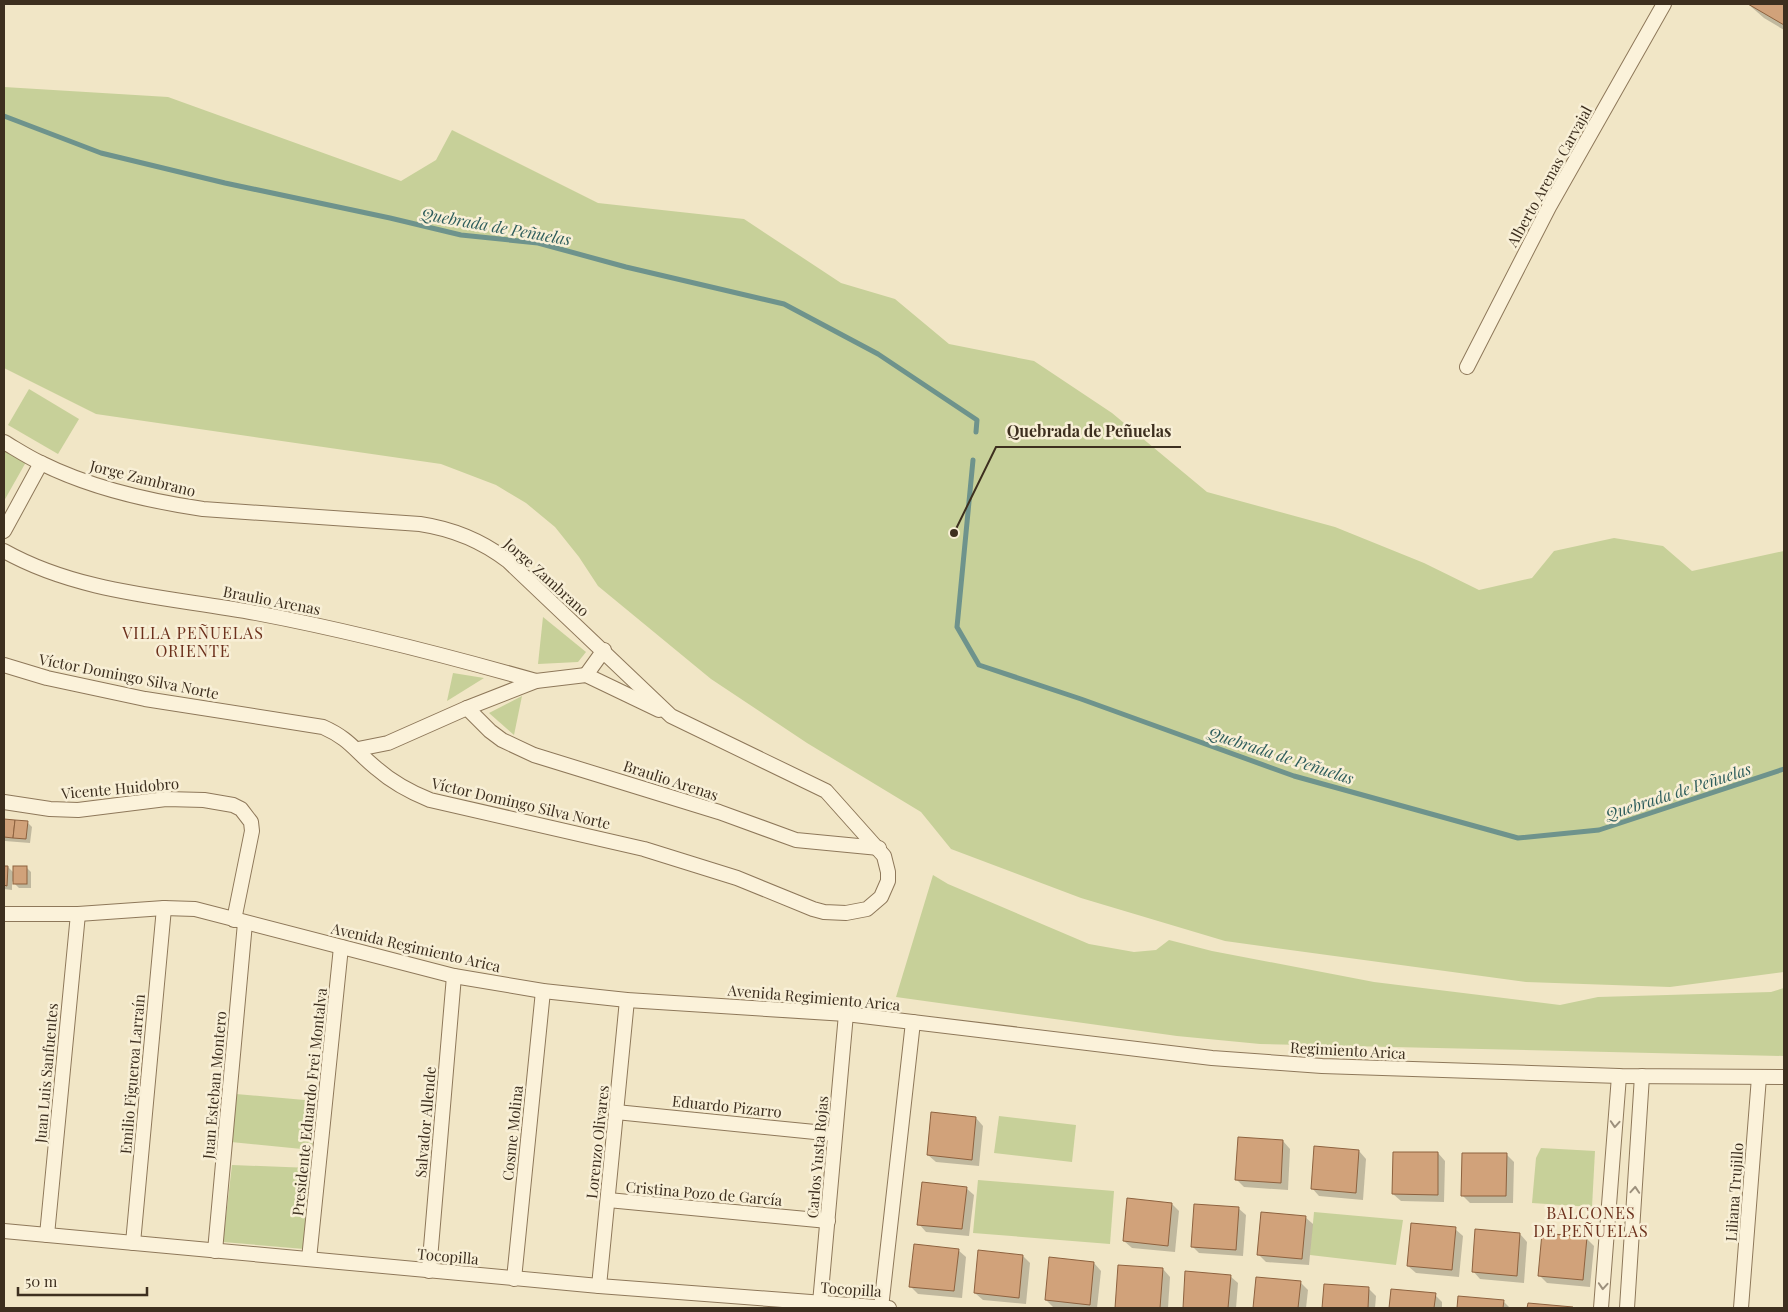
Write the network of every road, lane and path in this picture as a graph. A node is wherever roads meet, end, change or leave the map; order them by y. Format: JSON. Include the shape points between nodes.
{"nodes":[{"id":1,"x":1664,"y":4,"type":"edge"},
{"id":2,"x":1467,"y":367,"type":"dead end"},
{"id":3,"x":4,"y":442,"type":"edge"},
{"id":4,"x":41,"y":463,"type":"junction"},
{"id":5,"x":4,"y":531,"type":"edge"},
{"id":6,"x":4,"y":552,"type":"edge"},
{"id":7,"x":604,"y":650,"type":"junction"},
{"id":8,"x":4,"y":665,"type":"edge"},
{"id":9,"x":586,"y":675,"type":"junction"},
{"id":10,"x":536,"y":682,"type":"junction"},
{"id":11,"x":467,"y":708,"type":"junction"},
{"id":12,"x":671,"y":716,"type":"junction"},
{"id":13,"x":358,"y":750,"type":"junction"},
{"id":14,"x":4,"y":802,"type":"edge"},
{"id":15,"x":879,"y":848,"type":"junction"},
{"id":16,"x":164,"y":908,"type":"junction"},
{"id":17,"x":867,"y":909,"type":"joint"},
{"id":18,"x":4,"y":914,"type":"edge"},
{"id":19,"x":78,"y":914,"type":"junction"},
{"id":20,"x":239,"y":921,"type":"junction"},
{"id":21,"x":341,"y":947,"type":"junction"},
{"id":22,"x":454,"y":976,"type":"junction"},
{"id":23,"x":543,"y":991,"type":"junction"},
{"id":24,"x":627,"y":1000,"type":"junction"},
{"id":25,"x":846,"y":1014,"type":"junction"},
{"id":26,"x":913,"y":1022,"type":"junction"},
{"id":27,"x":1619,"y":1076,"type":"junction"},
{"id":28,"x":1642,"y":1076,"type":"junction"},
{"id":29,"x":1759,"y":1077,"type":"junction"},
{"id":30,"x":1784,"y":1078,"type":"edge"},
{"id":31,"x":616,"y":1112,"type":"junction"},
{"id":32,"x":836,"y":1134,"type":"junction"},
{"id":33,"x":608,"y":1200,"type":"junction"},
{"id":34,"x":828,"y":1221,"type":"junction"},
{"id":35,"x":4,"y":1231,"type":"edge"},
{"id":36,"x":48,"y":1235,"type":"junction"},
{"id":37,"x":133,"y":1243,"type":"junction"},
{"id":38,"x":214,"y":1251,"type":"junction"},
{"id":39,"x":309,"y":1259,"type":"junction"},
{"id":40,"x":429,"y":1271,"type":"junction"},
{"id":41,"x":514,"y":1278,"type":"junction"},
{"id":42,"x":599,"y":1286,"type":"junction"},
{"id":43,"x":820,"y":1303,"type":"junction"},
{"id":44,"x":881,"y":1308,"type":"edge"},
{"id":45,"x":889,"y":1308,"type":"edge"},
{"id":46,"x":1601,"y":1308,"type":"edge"},
{"id":47,"x":1627,"y":1308,"type":"edge"},
{"id":48,"x":1741,"y":1308,"type":"edge"}],
"edges":[{"from":1,"to":2,"type":"street","name":"Alberto Arenas Carvajal","via":[[1549,207]]},
{"from":3,"to":4,"type":"street","name":"Jorge Zambrano"},
{"from":4,"to":5,"type":"street"},
{"from":4,"to":7,"type":"street","name":"Jorge Zambrano","via":[[117,491],[174,505],[420,524],[451,530],[481,542],[508,560]]},
{"from":6,"to":10,"type":"street","name":"Braulio Arenas","via":[[88,585],[327,628]]},
{"from":7,"to":9,"type":"street"},
{"from":7,"to":12,"type":"street","name":"Jorge Zambrano"},
{"from":8,"to":13,"type":"street","name":"Víctor Domingo Silva Norte","via":[[145,699],[323,727]]},
{"from":9,"to":10,"type":"street"},
{"from":9,"to":12,"type":"street"},
{"from":10,"to":11,"type":"street"},
{"from":11,"to":13,"type":"street","via":[[388,743]]},
{"from":11,"to":15,"type":"street","name":"Braulio Arenas","via":[[502,740],[534,755],[718,812],[796,840]]},
{"from":12,"to":15,"type":"street","name":"Jorge Zambrano","via":[[826,791]]},
{"from":13,"to":17,"type":"street","name":"Víctor Domingo Silva Norte","via":[[386,777],[430,800],[644,849],[737,878],[813,909],[836,913]]},
{"from":14,"to":20,"type":"street","name":"Vicente Huidobro","via":[[78,810],[183,798],[223,803],[241,809],[251,822],[252,831]]},
{"from":15,"to":17,"type":"street","name":"Jorge Zambrano","via":[[887,864],[888,881],[881,897]]},
{"from":16,"to":19,"type":"street","name":"Avenida Regimiento Arica"},
{"from":16,"to":20,"type":"street","name":"Avenida Regimiento Arica","via":[[195,909]]},
{"from":16,"to":37,"type":"street","name":"Emilio Figueroa Larraín"},
{"from":18,"to":19,"type":"street","name":"Avenida Regimiento Arica"},
{"from":19,"to":36,"type":"street","name":"Juan Luis Sanfuentes"},
{"from":20,"to":21,"type":"street","name":"Avenida Regimiento Arica"},
{"from":20,"to":38,"type":"street","name":"Juan Esteban Montero"},
{"from":21,"to":22,"type":"street","name":"Avenida Regimiento Arica"},
{"from":21,"to":39,"type":"street","name":"Presidente Eduardo Frei Montalva"},
{"from":22,"to":23,"type":"street","name":"Avenida Regimiento Arica"},
{"from":22,"to":40,"type":"street","name":"Salvador Allende"},
{"from":23,"to":24,"type":"street","name":"Avenida Regimiento Arica"},
{"from":23,"to":41,"type":"street","name":"Cosme Molina"},
{"from":24,"to":25,"type":"street","name":"Avenida Regimiento Arica"},
{"from":24,"to":31,"type":"street","name":"Lorenzo Olivares"},
{"from":25,"to":26,"type":"street","name":"Avenida Regimiento Arica"},
{"from":25,"to":32,"type":"street","name":"Carlos Yusta Rojas"},
{"from":26,"to":27,"type":"street","name":"Regimiento Arica","via":[[1212,1058],[1313,1066]]},
{"from":26,"to":44,"type":"street"},
{"from":27,"to":28,"type":"street","name":"Regimiento Arica"},
{"from":27,"to":46,"type":"street","one_way":true},
{"from":28,"to":29,"type":"street","name":"Regimiento Arica"},
{"from":47,"to":28,"type":"street","one_way":true},
{"from":29,"to":30,"type":"street","name":"Regimiento Arica"},
{"from":29,"to":48,"type":"street","name":"Liliana Trujillo"},
{"from":31,"to":32,"type":"street","name":"Eduardo Pizarro"},
{"from":31,"to":33,"type":"street","name":"Lorenzo Olivares"},
{"from":32,"to":34,"type":"street","name":"Carlos Yusta Rojas"},
{"from":33,"to":34,"type":"street","name":"Cristina Pozo de García"},
{"from":33,"to":42,"type":"street","name":"Lorenzo Olivares"},
{"from":34,"to":43,"type":"street","name":"Carlos Yusta Rojas"},
{"from":35,"to":36,"type":"street","name":"Tocopilla"},
{"from":36,"to":37,"type":"street","name":"Tocopilla"},
{"from":37,"to":38,"type":"street","name":"Tocopilla"},
{"from":38,"to":39,"type":"street","name":"Tocopilla"},
{"from":39,"to":40,"type":"street","name":"Tocopilla"},
{"from":40,"to":41,"type":"street","name":"Tocopilla"},
{"from":41,"to":42,"type":"street","name":"Tocopilla"},
{"from":42,"to":43,"type":"street","name":"Tocopilla"},
{"from":43,"to":44,"type":"street","name":"Tocopilla"},
{"from":44,"to":45,"type":"street","name":"Tocopilla"}]}
